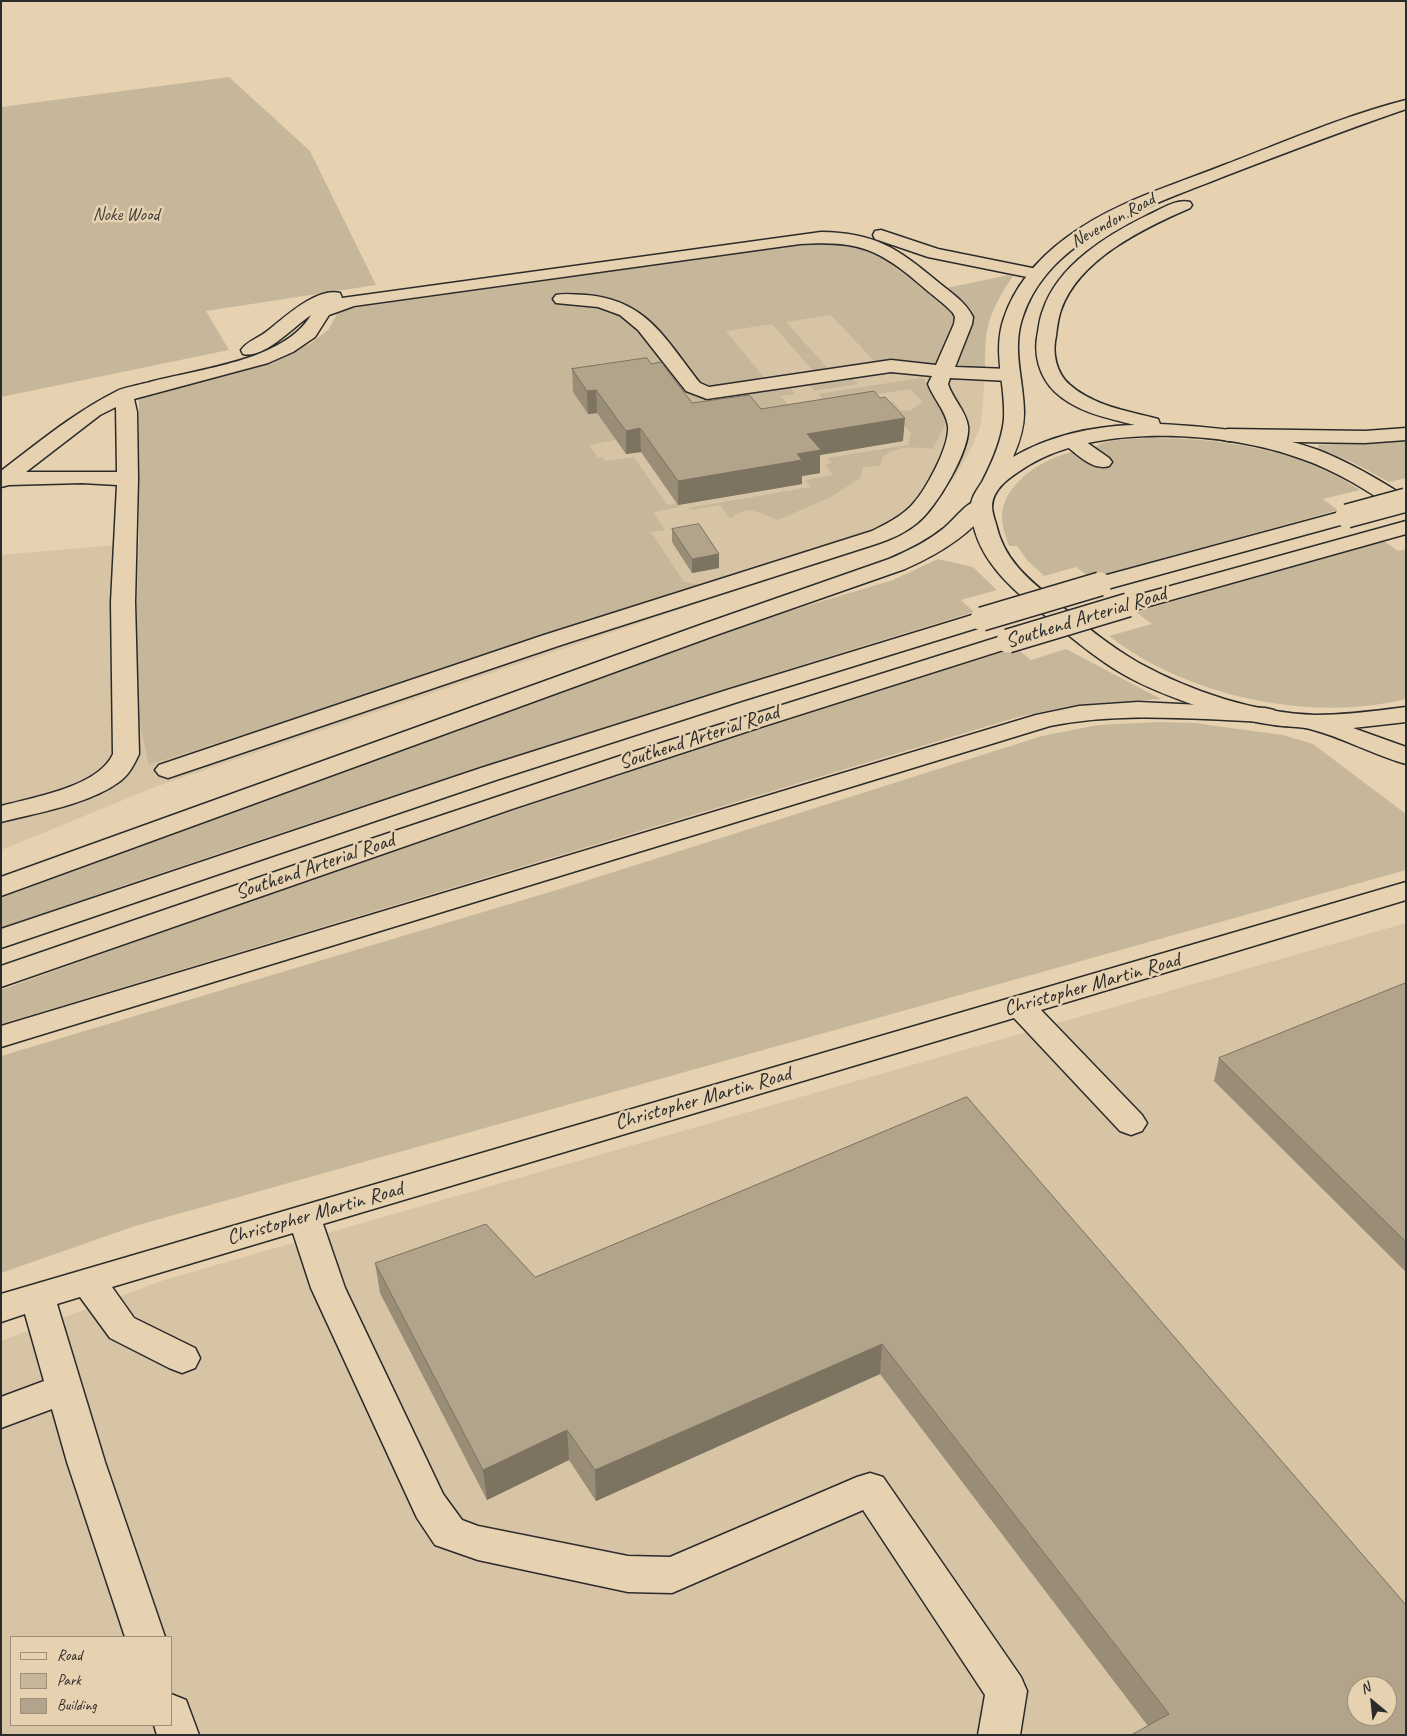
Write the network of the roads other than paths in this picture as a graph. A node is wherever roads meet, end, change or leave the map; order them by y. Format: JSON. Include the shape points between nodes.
{"nodes":[{"id":1,"x":1406,"y":104,"type":"edge"},
{"id":2,"x":1406,"y":114,"type":"edge"},
{"id":3,"x":1350,"y":139,"type":"dead end"},
{"id":4,"x":1199,"y":199,"type":"dead end"},
{"id":5,"x":914,"y":270,"type":"junction"},
{"id":6,"x":1013,"y":270,"type":"junction"},
{"id":7,"x":1037,"y":274,"type":"junction"},
{"id":8,"x":562,"y":299,"type":"dead end"},
{"id":9,"x":943,"y":372,"type":"junction"},
{"id":10,"x":1009,"y":375,"type":"junction"},
{"id":11,"x":123,"y":395,"type":"junction"},
{"id":12,"x":1179,"y":430,"type":"junction"},
{"id":13,"x":37,"y":432,"type":"dead end"},
{"id":14,"x":1406,"y":434,"type":"edge"},
{"id":15,"x":1228,"y":436,"type":"junction"},
{"id":16,"x":1072,"y":441,"type":"junction"},
{"id":17,"x":1102,"y":462,"type":"dead end"},
{"id":18,"x":128,"y":479,"type":"junction"},
{"id":19,"x":3,"y":480,"type":"edge"},
{"id":20,"x":986,"y":495,"type":"junction"},
{"id":21,"x":1406,"y":500,"type":"edge"},
{"id":22,"x":1406,"y":506,"type":"edge"},
{"id":23,"x":1406,"y":527,"type":"edge"},
{"id":24,"x":1406,"y":714,"type":"edge"},
{"id":25,"x":1264,"y":715,"type":"junction"},
{"id":26,"x":1312,"y":722,"type":"junction"},
{"id":27,"x":1406,"y":756,"type":"edge"},
{"id":28,"x":168,"y":770,"type":"dead end"},
{"id":29,"x":1,"y":814,"type":"edge"},
{"id":30,"x":3,"y":884,"type":"edge"},
{"id":31,"x":1406,"y":891,"type":"edge"},
{"id":32,"x":1,"y":939,"type":"edge"},
{"id":33,"x":1,"y":977,"type":"edge"},
{"id":34,"x":1020,"y":1006,"type":"junction"},
{"id":35,"x":1,"y":1037,"type":"edge"},
{"id":36,"x":1131,"y":1122,"type":"dead end"},
{"id":37,"x":304,"y":1217,"type":"junction"},
{"id":38,"x":88,"y":1281,"type":"junction"},
{"id":39,"x":37,"y":1296,"type":"junction"},
{"id":40,"x":1,"y":1308,"type":"edge"},
{"id":41,"x":182,"y":1358,"type":"dead end"},
{"id":42,"x":64,"y":1389,"type":"junction"},
{"id":43,"x":1,"y":1413,"type":"edge"},
{"id":44,"x":145,"y":1636,"type":"edge"},
{"id":45,"x":172,"y":1717,"type":"edge"},
{"id":46,"x":178,"y":1735,"type":"edge"},
{"id":47,"x":999,"y":1735,"type":"edge"}],
"edges":[{"from":1,"to":7,"type":"main road","name":"Nevendon Road","via":[[1268,153],[1142,203],[1080,236]]},
{"from":2,"to":3,"type":"main road"},
{"from":4,"to":12,"type":"main road","name":"Nevendon Road","via":[[1125,234],[1080,270],[1052,309],[1044,352],[1056,380],[1074,396],[1111,413]]},
{"from":5,"to":6,"type":"main road"},
{"from":5,"to":9,"type":"main road","via":[[953,302],[964,317]]},
{"from":5,"to":11,"type":"main road","via":[[892,253],[873,244],[854,238],[825,237],[351,301],[323,311],[309,333],[278,352],[242,365]]},
{"from":6,"to":7,"type":"main road"},
{"from":6,"to":13,"type":"main road","via":[[918,248],[879,234],[829,229],[354,293],[313,305],[270,338],[244,352],[122,386],[87,402]]},
{"from":7,"to":10,"type":"main road","name":"Nevendon Road","via":[[1021,298],[1010,326],[1007,350]]},
{"from":8,"to":9,"type":"main road","via":[[600,302],[626,311],[645,326],[693,387],[707,393],[891,366]]},
{"from":9,"to":10,"type":"main road"},
{"from":9,"to":28,"type":"main road","via":[[938,384],[958,427],[955,448],[920,510],[887,532],[484,661]]},
{"from":10,"to":20,"type":"main road","name":"Nevendon Road","via":[[1014,422]]},
{"from":11,"to":18,"type":"main road","via":[[127,412]]},
{"from":11,"to":19,"type":"main road","via":[[93,411]]},
{"from":12,"to":15,"type":"main road"},
{"from":12,"to":16,"type":"main road","via":[[1127,431]]},
{"from":14,"to":15,"type":"main road","via":[[1365,437]]},
{"from":15,"to":22,"type":"main road","via":[[1296,450],[1326,461]]},
{"from":16,"to":17,"type":"main road"},
{"from":16,"to":20,"type":"main road","via":[[1031,456],[1008,471]]},
{"from":18,"to":19,"type":"main road"},
{"from":18,"to":29,"type":"main road","via":[[123,602],[126,754],[119,768],[104,780],[82,790]]},
{"from":20,"to":25,"type":"main road","via":[[986,533],[994,554],[1029,591],[1134,670],[1168,687]]},
{"from":20,"to":30,"type":"main road","via":[[952,533],[920,554],[897,564]]},
{"from":21,"to":32,"type":"main road","name":"Southend Arterial Road","bridge":true,"via":[[1100,584],[721,699],[444,788]]},
{"from":23,"to":33,"type":"main road","name":"Southend Arterial Road","bridge":true,"via":[[1128,605],[763,717],[468,814]]},
{"from":24,"to":26,"type":"main road"},
{"from":25,"to":26,"type":"main road"},
{"from":25,"to":35,"type":"main road","via":[[1138,709],[1089,712],[1045,720]]},
{"from":26,"to":27,"type":"main road"},
{"from":31,"to":34,"type":"main road","name":"Christopher Martin Road"},
{"from":34,"to":36,"type":"main road"},
{"from":34,"to":37,"type":"main road","name":"Christopher Martin Road"},
{"from":37,"to":38,"type":"main road","name":"Christopher Martin Road"},
{"from":37,"to":47,"type":"main road","via":[[328,1288],[430,1506],[449,1533],[628,1574],[672,1575],[870,1489],[1006,1691]]},
{"from":38,"to":39,"type":"main road","name":"Christopher Martin Road"},
{"from":38,"to":41,"type":"main road","via":[[122,1328]]},
{"from":39,"to":40,"type":"main road","name":"Christopher Martin Road"},
{"from":39,"to":42,"type":"main road"},
{"from":42,"to":43,"type":"main road"},
{"from":42,"to":44,"type":"main road"},
{"from":45,"to":46,"type":"main road"}]}
